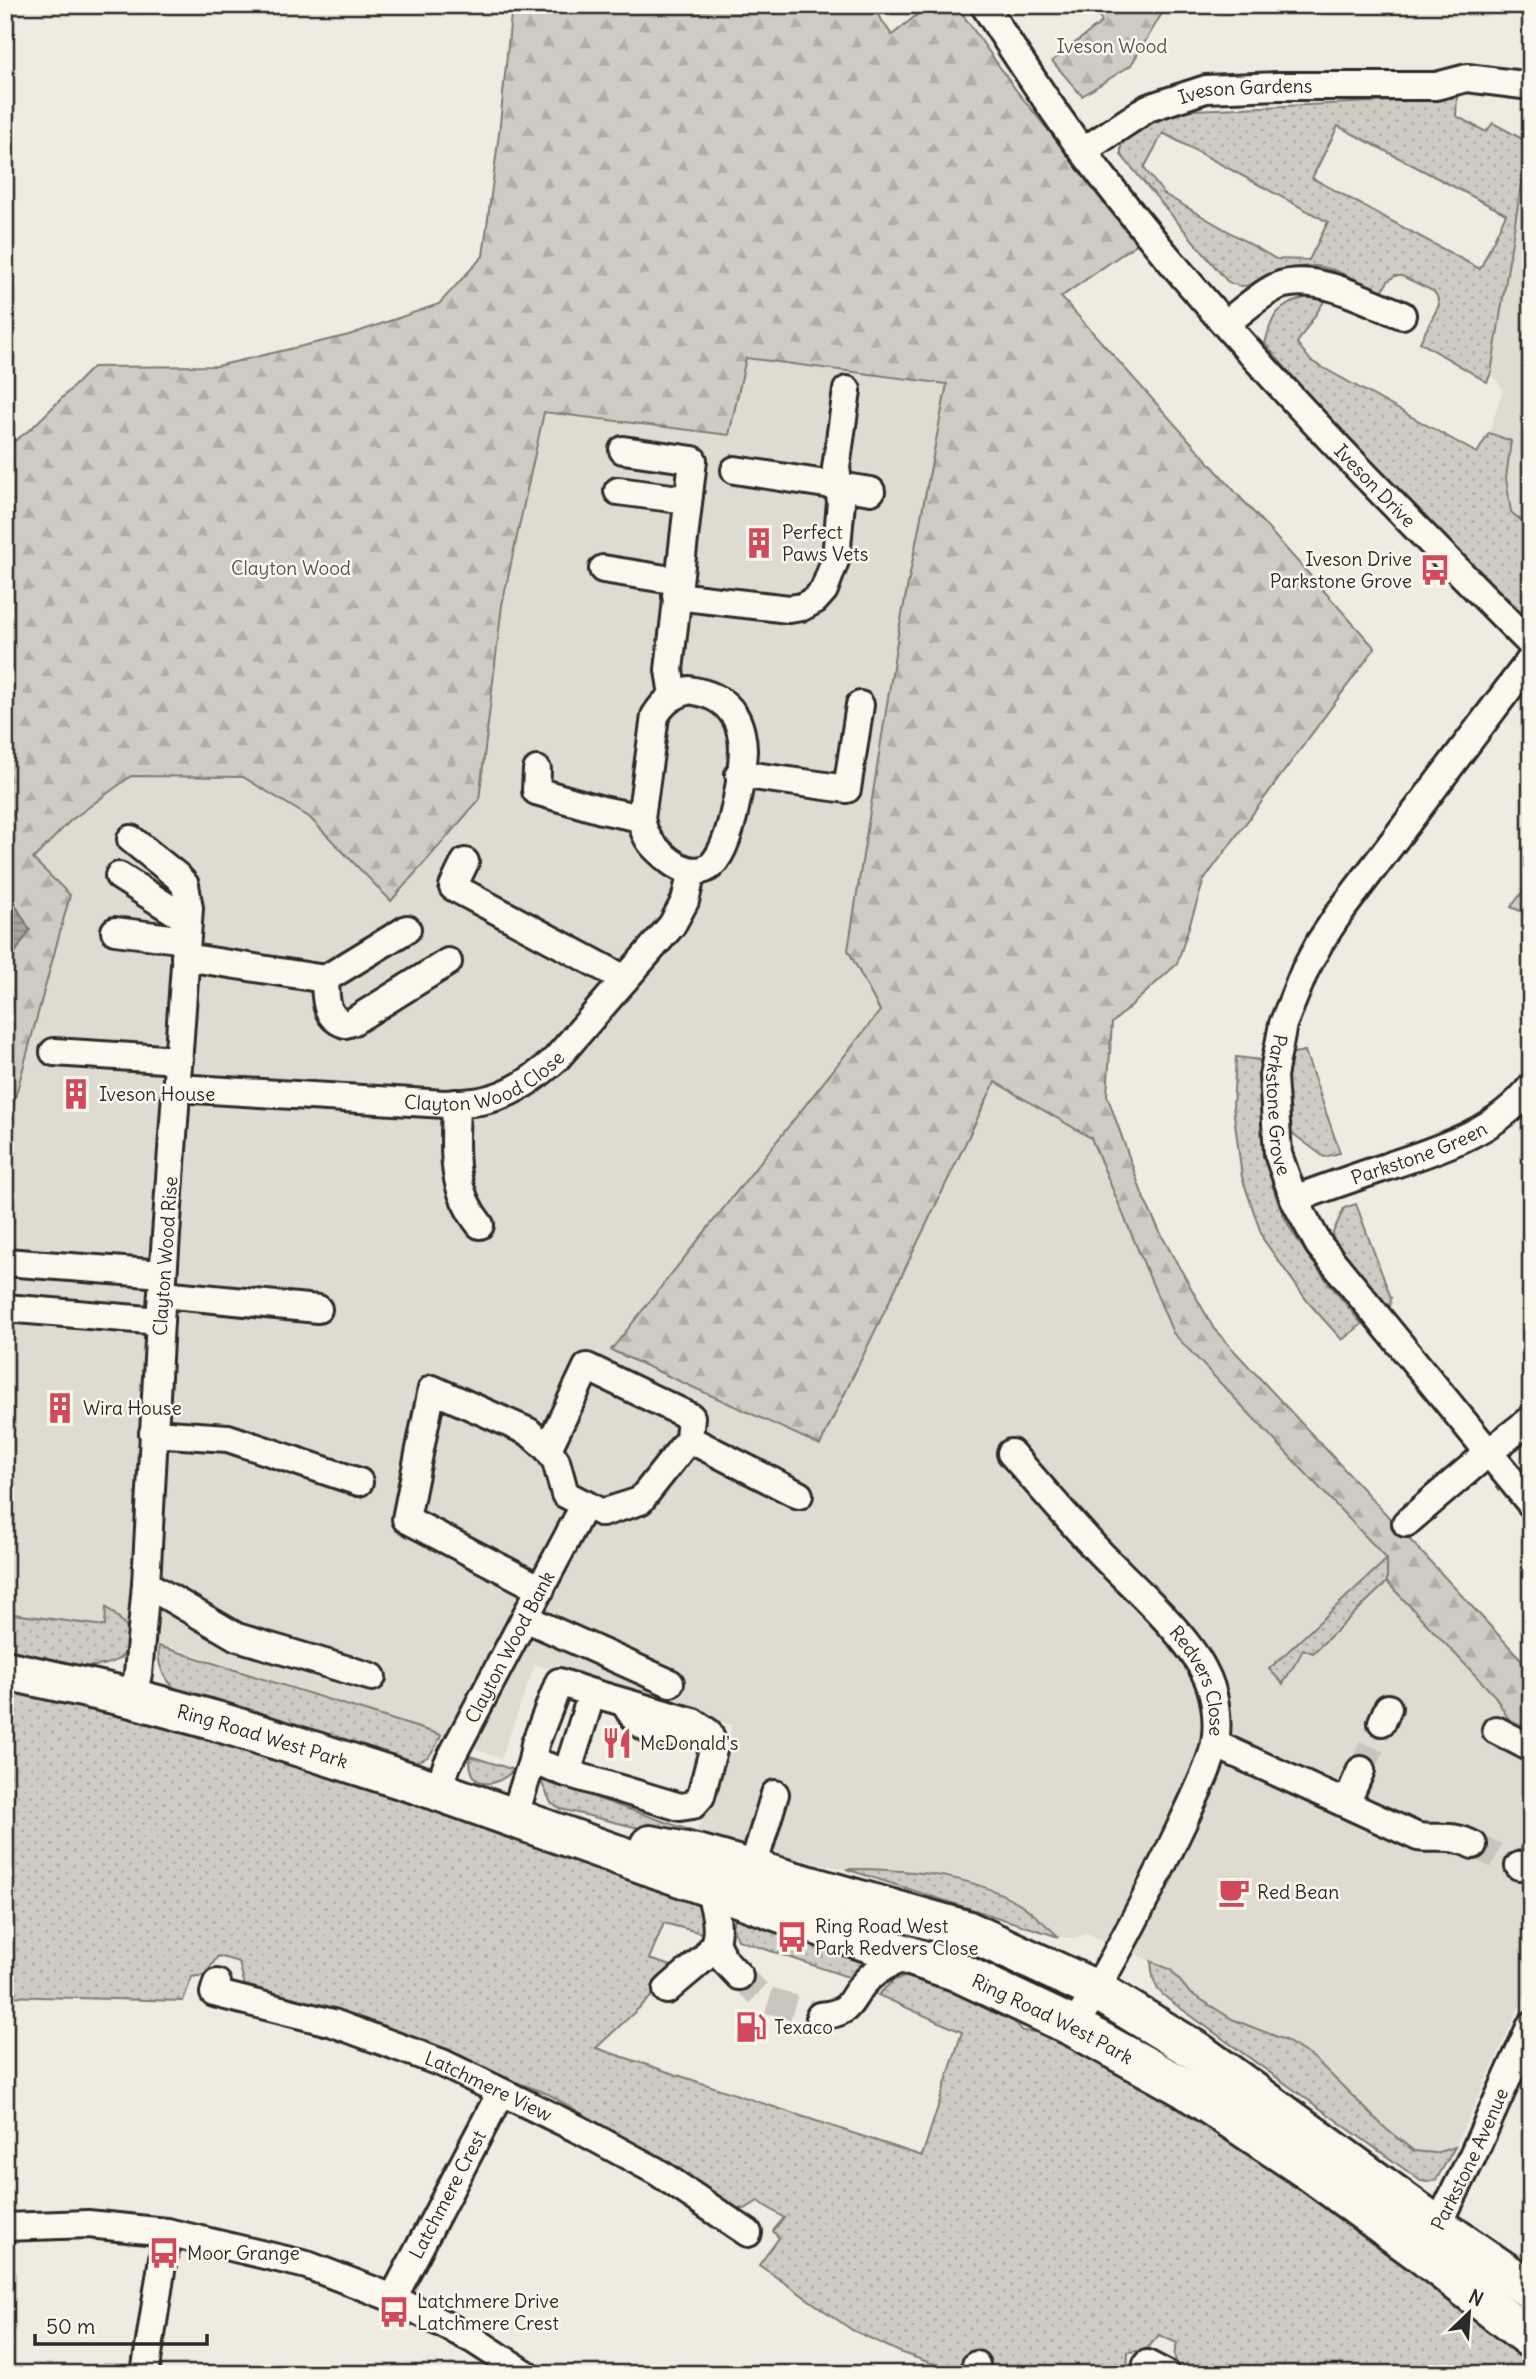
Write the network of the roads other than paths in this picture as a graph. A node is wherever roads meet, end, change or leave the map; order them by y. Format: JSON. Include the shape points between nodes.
{"nodes":[{"id":1,"x":985,"y":5,"type":"edge"},
{"id":2,"x":1531,"y":86,"type":"edge"},
{"id":3,"x":1083,"y":151,"type":"junction"},
{"id":4,"x":1402,"y":315,"type":"dead end"},
{"id":5,"x":1225,"y":324,"type":"junction"},
{"id":6,"x":847,"y":390,"type":"dead end"},
{"id":7,"x":623,"y":450,"type":"dead end"},
{"id":8,"x":735,"y":470,"type":"dead end"},
{"id":9,"x":838,"y":486,"type":"junction"},
{"id":10,"x":618,"y":491,"type":"dead end"},
{"id":11,"x":871,"y":491,"type":"dead end"},
{"id":12,"x":687,"y":499,"type":"junction"},
{"id":13,"x":603,"y":569,"type":"dead end"},
{"id":14,"x":677,"y":589,"type":"junction"},
{"id":15,"x":1531,"y":644,"type":"edge"},
{"id":16,"x":1531,"y":659,"type":"edge"},
{"id":17,"x":673,"y":695,"type":"junction"},
{"id":18,"x":860,"y":705,"type":"dead end"},
{"id":19,"x":537,"y":771,"type":"dead end"},
{"id":20,"x":739,"y":774,"type":"junction"},
{"id":21,"x":641,"y":818,"type":"junction"},
{"id":22,"x":131,"y":839,"type":"dead end"},
{"id":23,"x":465,"y":862,"type":"dead end"},
{"id":24,"x":692,"y":871,"type":"junction"},
{"id":25,"x":119,"y":876,"type":"dead end"},
{"id":26,"x":407,"y":929,"type":"dead end"},
{"id":27,"x":115,"y":931,"type":"dead end"},
{"id":28,"x":186,"y":939,"type":"junction"},
{"id":29,"x":448,"y":962,"type":"dead end"},
{"id":30,"x":326,"y":979,"type":"junction"},
{"id":31,"x":625,"y":979,"type":"junction"},
{"id":32,"x":54,"y":1052,"type":"dead end"},
{"id":33,"x":179,"y":1060,"type":"junction"},
{"id":34,"x":1531,"y":1087,"type":"edge"},
{"id":35,"x":177,"y":1088,"type":"junction"},
{"id":36,"x":456,"y":1103,"type":"junction"},
{"id":37,"x":1294,"y":1199,"type":"junction"},
{"id":38,"x":480,"y":1225,"type":"dead end"},
{"id":39,"x":5,"y":1262,"type":"edge"},
{"id":40,"x":162,"y":1284,"type":"junction"},
{"id":41,"x":5,"y":1308,"type":"edge"},
{"id":42,"x":318,"y":1309,"type":"dead end"},
{"id":43,"x":160,"y":1321,"type":"junction"},
{"id":44,"x":1531,"y":1419,"type":"edge"},
{"id":45,"x":153,"y":1433,"type":"junction"},
{"id":46,"x":689,"y":1439,"type":"junction"},
{"id":47,"x":548,"y":1449,"type":"junction"},
{"id":48,"x":1489,"y":1452,"type":"junction"},
{"id":49,"x":1011,"y":1453,"type":"dead end"},
{"id":50,"x":359,"y":1482,"type":"dead end"},
{"id":51,"x":799,"y":1495,"type":"dead end"},
{"id":52,"x":584,"y":1504,"type":"junction"},
{"id":53,"x":1531,"y":1504,"type":"edge"},
{"id":54,"x":1406,"y":1523,"type":"dead end"},
{"id":55,"x":146,"y":1584,"type":"junction"},
{"id":56,"x":541,"y":1589,"type":"junction"},
{"id":57,"x":526,"y":1618,"type":"junction"},
{"id":58,"x":5,"y":1670,"type":"edge"},
{"id":59,"x":372,"y":1677,"type":"dead end"},
{"id":60,"x":670,"y":1683,"type":"dead end"},
{"id":61,"x":592,"y":1693,"type":"junction"},
{"id":62,"x":132,"y":1698,"type":"junction"},
{"id":63,"x":1215,"y":1744,"type":"junction"},
{"id":64,"x":532,"y":1761,"type":"junction"},
{"id":65,"x":1361,"y":1770,"type":"tunnel mouth"},
{"id":66,"x":567,"y":1773,"type":"junction"},
{"id":67,"x":438,"y":1791,"type":"junction"},
{"id":68,"x":775,"y":1794,"type":"dead end"},
{"id":69,"x":1338,"y":1799,"type":"junction"},
{"id":70,"x":514,"y":1817,"type":"junction"},
{"id":71,"x":1473,"y":1844,"type":"tunnel mouth"},
{"id":72,"x":752,"y":1870,"type":"junction"},
{"id":73,"x":708,"y":1886,"type":"junction"},
{"id":74,"x":715,"y":1944,"type":"junction"},
{"id":75,"x":908,"y":1956,"type":"junction"},
{"id":76,"x":739,"y":1976,"type":"tunnel mouth"},
{"id":77,"x":218,"y":1983,"type":"dead end"},
{"id":78,"x":667,"y":1990,"type":"dead end"},
{"id":79,"x":1096,"y":1990,"type":"junction"},
{"id":80,"x":820,"y":2016,"type":"tunnel mouth"},
{"id":81,"x":1531,"y":2025,"type":"edge"},
{"id":82,"x":1074,"y":2027,"type":"junction"},
{"id":83,"x":501,"y":2092,"type":"junction"},
{"id":84,"x":5,"y":2227,"type":"edge"},
{"id":85,"x":167,"y":2232,"type":"junction"},
{"id":86,"x":748,"y":2233,"type":"dead end"},
{"id":87,"x":1430,"y":2241,"type":"junction"},
{"id":88,"x":1531,"y":2290,"type":"edge"},
{"id":89,"x":393,"y":2298,"type":"junction"},
{"id":90,"x":1531,"y":2339,"type":"edge"},
{"id":91,"x":145,"y":2374,"type":"edge"},
{"id":92,"x":526,"y":2374,"type":"edge"}],
"edges":[{"from":1,"to":3,"type":"street","name":"Iveson Drive"},
{"from":2,"to":3,"type":"street","name":"Iveson Gardens","via":[[1467,78],[1423,86],[1206,89],[1148,107]]},
{"from":3,"to":5,"type":"street","name":"Iveson Drive"},
{"from":4,"to":5,"type":"street","via":[[1316,283],[1297,281],[1275,287]]},
{"from":5,"to":15,"type":"street","name":"Iveson Drive","via":[[1371,484]]},
{"from":6,"to":9,"type":"street","via":[[836,468]]},
{"from":7,"to":12,"type":"street","via":[[693,460]]},
{"from":8,"to":9,"type":"street"},
{"from":9,"to":11,"type":"street"},
{"from":9,"to":14,"type":"street","via":[[836,558],[824,590],[815,600],[789,609]]},
{"from":10,"to":12,"type":"street"},
{"from":12,"to":14,"type":"street"},
{"from":13,"to":14,"type":"street"},
{"from":14,"to":17,"type":"street","via":[[669,670]]},
{"from":16,"to":37,"type":"street","name":"Parkstone Grove","via":[[1340,912],[1305,970],[1283,1024],[1273,1076],[1278,1154]]},
{"from":17,"to":20,"type":"street","via":[[689,690],[707,693],[735,716],[742,736]]},
{"from":17,"to":21,"type":"street","via":[[655,716]]},
{"from":18,"to":20,"type":"street","via":[[847,789]]},
{"from":19,"to":21,"type":"street","via":[[536,790]]},
{"from":20,"to":24,"type":"street","via":[[732,822],[722,848],[706,869]]},
{"from":21,"to":24,"type":"street","via":[[644,834],[655,848]]},
{"from":22,"to":28,"type":"street","name":"Clayton Wood Rise","via":[[185,885]]},
{"from":23,"to":31,"type":"street","via":[[453,887]]},
{"from":24,"to":31,"type":"street","name":"Clayton Wood Close","via":[[679,914]]},
{"from":25,"to":28,"type":"street"},
{"from":26,"to":30,"type":"street"},
{"from":27,"to":28,"type":"street"},
{"from":28,"to":30,"type":"street"},
{"from":28,"to":33,"type":"street","name":"Clayton Wood Rise"},
{"from":29,"to":30,"type":"street","via":[[345,1024],[332,1017],[327,1007]]},
{"from":31,"to":36,"type":"street","name":"Clayton Wood Close","via":[[535,1078],[485,1100]]},
{"from":32,"to":33,"type":"street"},
{"from":33,"to":35,"type":"street","name":"Clayton Wood Rise"},
{"from":34,"to":37,"type":"street","name":"Parkstone Green","via":[[1501,1117],[1473,1133]]},
{"from":35,"to":36,"type":"street","name":"Clayton Wood Close"},
{"from":35,"to":40,"type":"street","name":"Clayton Wood Rise"},
{"from":36,"to":38,"type":"street","via":[[457,1179],[469,1211]]},
{"from":37,"to":48,"type":"street","name":"Parkstone Grove","via":[[1319,1245]]},
{"from":39,"to":40,"type":"street"},
{"from":40,"to":42,"type":"street"},
{"from":40,"to":43,"type":"street","name":"Clayton Wood Rise"},
{"from":41,"to":43,"type":"street"},
{"from":43,"to":45,"type":"street","name":"Clayton Wood Rise"},
{"from":44,"to":48,"type":"street"},
{"from":45,"to":50,"type":"street","via":[[228,1438]]},
{"from":45,"to":55,"type":"street","name":"Clayton Wood Rise"},
{"from":46,"to":47,"type":"street","via":[[691,1417],[587,1367]]},
{"from":46,"to":51,"type":"street"},
{"from":46,"to":52,"type":"street","via":[[640,1501]]},
{"from":47,"to":52,"type":"street"},
{"from":47,"to":56,"type":"street","via":[[529,1432],[432,1389],[406,1519]]},
{"from":48,"to":53,"type":"street","name":"Parkstone Grove"},
{"from":48,"to":54,"type":"street"},
{"from":49,"to":63,"type":"street","name":"Redvers Close","via":[[1192,1651],[1213,1696]]},
{"from":52,"to":56,"type":"street","name":"Clayton Wood Bank"},
{"from":55,"to":59,"type":"street","via":[[237,1637]]},
{"from":55,"to":62,"type":"street","name":"Clayton Wood Rise"},
{"from":56,"to":57,"type":"street","name":"Clayton Wood Bank"},
{"from":57,"to":60,"type":"street"},
{"from":57,"to":67,"type":"street","name":"Clayton Wood Bank","via":[[447,1765]]},
{"from":58,"to":62,"type":"highway","name":"Ring Road West Park"},
{"from":61,"to":64,"type":"street","via":[[559,1682]]},
{"from":61,"to":66,"type":"street"},
{"from":61,"to":66,"type":"street","via":[[705,1730],[713,1746],[701,1796],[693,1805],[680,1807]]},
{"from":62,"to":67,"type":"highway","name":"Ring Road West Park"},
{"from":63,"to":69,"type":"street"},
{"from":63,"to":79,"type":"street","name":"Redvers Close","via":[[1157,1877]]},
{"from":64,"to":66,"type":"street"},
{"from":64,"to":70,"type":"street"},
{"from":65,"to":69,"type":"street","via":[[1350,1795]]},
{"from":67,"to":70,"type":"highway","name":"Ring Road West Park"},
{"from":68,"to":72,"type":"street"},
{"from":69,"to":71,"type":"street","via":[[1418,1837],[1458,1837]]},
{"from":70,"to":72,"type":"highway","name":"Ring Road West Park","via":[[701,1855]]},
{"from":70,"to":73,"type":"highway","name":"Ring Road West Park"},
{"from":72,"to":79,"type":"highway","name":"Ring Road West Park","via":[[965,1930]]},
{"from":73,"to":74,"type":"street","via":[[719,1927]]},
{"from":73,"to":75,"type":"highway","name":"Ring Road West Park"},
{"from":74,"to":76,"type":"street"},
{"from":74,"to":78,"type":"street"},
{"from":75,"to":80,"type":"street","via":[[870,1977],[839,2014]]},
{"from":75,"to":82,"type":"highway","name":"Ring Road West Park","via":[[956,1971]]},
{"from":77,"to":83,"type":"street","name":"Latchmere View","via":[[215,1993],[333,2023],[442,2063]]},
{"from":79,"to":82,"type":"street","name":"Redvers Close"},
{"from":79,"to":87,"type":"highway","name":"Ring Road West Park","via":[[1198,2052]]},
{"from":81,"to":87,"type":"street","name":"Parkstone Avenue"},
{"from":82,"to":87,"type":"highway","name":"Ring Road West Park","via":[[1183,2087],[1312,2173]]},
{"from":83,"to":86,"type":"street","name":"Latchmere View","via":[[656,2171]]},
{"from":83,"to":89,"type":"street","name":"Latchmere Crest"},
{"from":84,"to":85,"type":"street","via":[[88,2224]]},
{"from":85,"to":89,"type":"street","via":[[307,2265]]},
{"from":85,"to":91,"type":"street"},
{"from":87,"to":88,"type":"highway","name":"Ring Road West Park"},
{"from":87,"to":90,"type":"highway","name":"Ring Road West Park"},
{"from":89,"to":92,"type":"street","via":[[474,2340]]}]}
